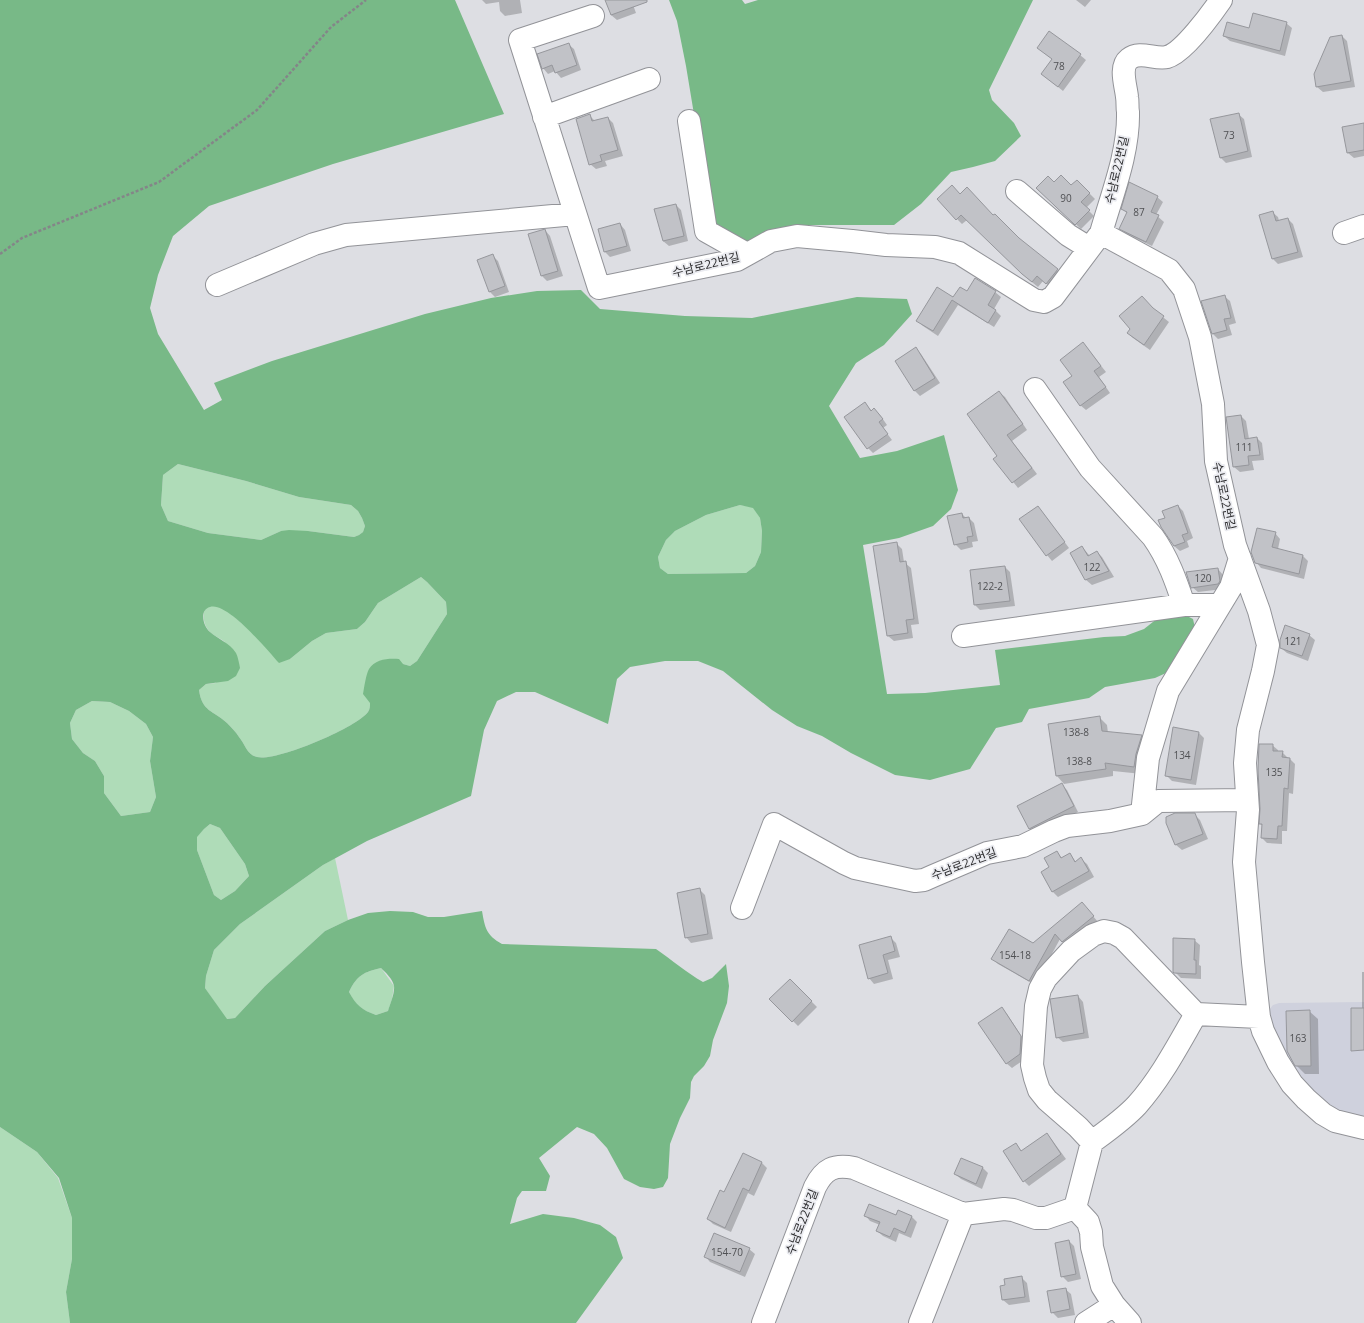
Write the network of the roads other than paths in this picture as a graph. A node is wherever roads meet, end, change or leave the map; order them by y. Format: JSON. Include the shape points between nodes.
{"nodes":[{"id":1,"x":1221,"y":0,"type":"edge"},
{"id":2,"x":593,"y":16,"type":"dead end"},
{"id":3,"x":649,"y":79,"type":"dead end"},
{"id":4,"x":544,"y":117,"type":"junction"},
{"id":5,"x":689,"y":121,"type":"dead end"},
{"id":6,"x":1017,"y":191,"type":"dead end"},
{"id":7,"x":575,"y":214,"type":"junction"},
{"id":8,"x":1095,"y":240,"type":"junction"},
{"id":9,"x":747,"y":254,"type":"junction"},
{"id":10,"x":217,"y":285,"type":"dead end"},
{"id":11,"x":1035,"y":389,"type":"dead end"},
{"id":12,"x":1240,"y":558,"type":"junction"},
{"id":13,"x":1184,"y":605,"type":"junction"},
{"id":14,"x":1220,"y":605,"type":"junction"},
{"id":15,"x":963,"y":636,"type":"dead end"},
{"id":16,"x":1247,"y":800,"type":"junction"},
{"id":17,"x":1142,"y":814,"type":"junction"},
{"id":18,"x":742,"y":908,"type":"dead end"},
{"id":19,"x":1196,"y":1014,"type":"junction"},
{"id":20,"x":1259,"y":1017,"type":"junction"},
{"id":21,"x":1364,"y":1128,"type":"edge"},
{"id":22,"x":1092,"y":1142,"type":"junction"},
{"id":23,"x":1075,"y":1208,"type":"junction"},
{"id":24,"x":963,"y":1214,"type":"junction"},
{"id":25,"x":1114,"y":1305,"type":"junction"},
{"id":26,"x":763,"y":1323,"type":"edge"},
{"id":27,"x":920,"y":1323,"type":"edge"},
{"id":28,"x":1086,"y":1323,"type":"edge"},
{"id":29,"x":1130,"y":1323,"type":"edge"}],
"edges":[{"from":1,"to":8,"type":"lane","name":"수남로22번길","via":[[1198,30],[1169,56],[1136,56],[1128,59],[1124,66],[1128,120],[1125,145]]},
{"from":2,"to":4,"type":"lane","name":"수남로22번길","via":[[520,40]]},
{"from":3,"to":4,"type":"lane"},
{"from":4,"to":7,"type":"lane","name":"수남로22번길"},
{"from":5,"to":9,"type":"lane","via":[[706,232]]},
{"from":6,"to":8,"type":"lane","via":[[1068,235]]},
{"from":7,"to":9,"type":"lane","name":"수남로22번길","via":[[599,288],[737,260]]},
{"from":7,"to":10,"type":"lane","via":[[346,234],[314,244]]},
{"from":8,"to":9,"type":"lane","name":"수남로22번길","via":[[1053,297],[1044,302],[1034,300],[958,253],[935,247],[797,236],[771,241]]},
{"from":8,"to":12,"type":"lane","name":"수남로22번길","via":[[1169,270],[1184,289],[1200,337],[1213,404],[1216,461]]},
{"from":11,"to":13,"type":"lane","via":[[1090,468],[1160,546]]},
{"from":12,"to":14,"type":"lane","via":[[1231,587]]},
{"from":12,"to":16,"type":"lane","name":"수남로22번길","via":[[1268,645],[1248,730],[1245,763]]},
{"from":13,"to":14,"type":"lane"},
{"from":13,"to":15,"type":"lane"},
{"from":14,"to":17,"type":"lane","via":[[1168,691],[1148,758]]},
{"from":16,"to":17,"type":"lane","name":"수남로22번길","via":[[1158,801]]},
{"from":16,"to":20,"type":"lane","name":"수남로22번길","via":[[1244,862]]},
{"from":17,"to":18,"type":"lane","name":"수남로22번길","via":[[1066,826],[1023,846],[987,853],[924,880],[915,881],[855,868],[774,824]]},
{"from":19,"to":20,"type":"lane"},
{"from":19,"to":22,"type":"lane","via":[[1167,1064],[1137,1105],[1111,1129]]},
{"from":19,"to":22,"type":"lane","via":[[1123,938],[1114,933],[1104,931],[1093,935],[1071,951],[1046,978],[1036,1006],[1032,1065],[1035,1078],[1039,1090],[1047,1100]]},
{"from":20,"to":21,"type":"lane","name":"수남로22번길","via":[[1278,1062],[1292,1084],[1306,1099],[1322,1114],[1335,1121]]},
{"from":22,"to":23,"type":"lane"},
{"from":23,"to":24,"type":"lane","name":"수남로22번길","via":[[1046,1218],[1036,1218],[1004,1209]]},
{"from":23,"to":25,"type":"lane","via":[[1088,1222],[1102,1286]]},
{"from":24,"to":26,"type":"lane","name":"수남로22번길","via":[[854,1168],[834,1167],[825,1172],[815,1187]]},
{"from":24,"to":27,"type":"lane"},
{"from":25,"to":28,"type":"lane"},
{"from":25,"to":29,"type":"lane"}]}
